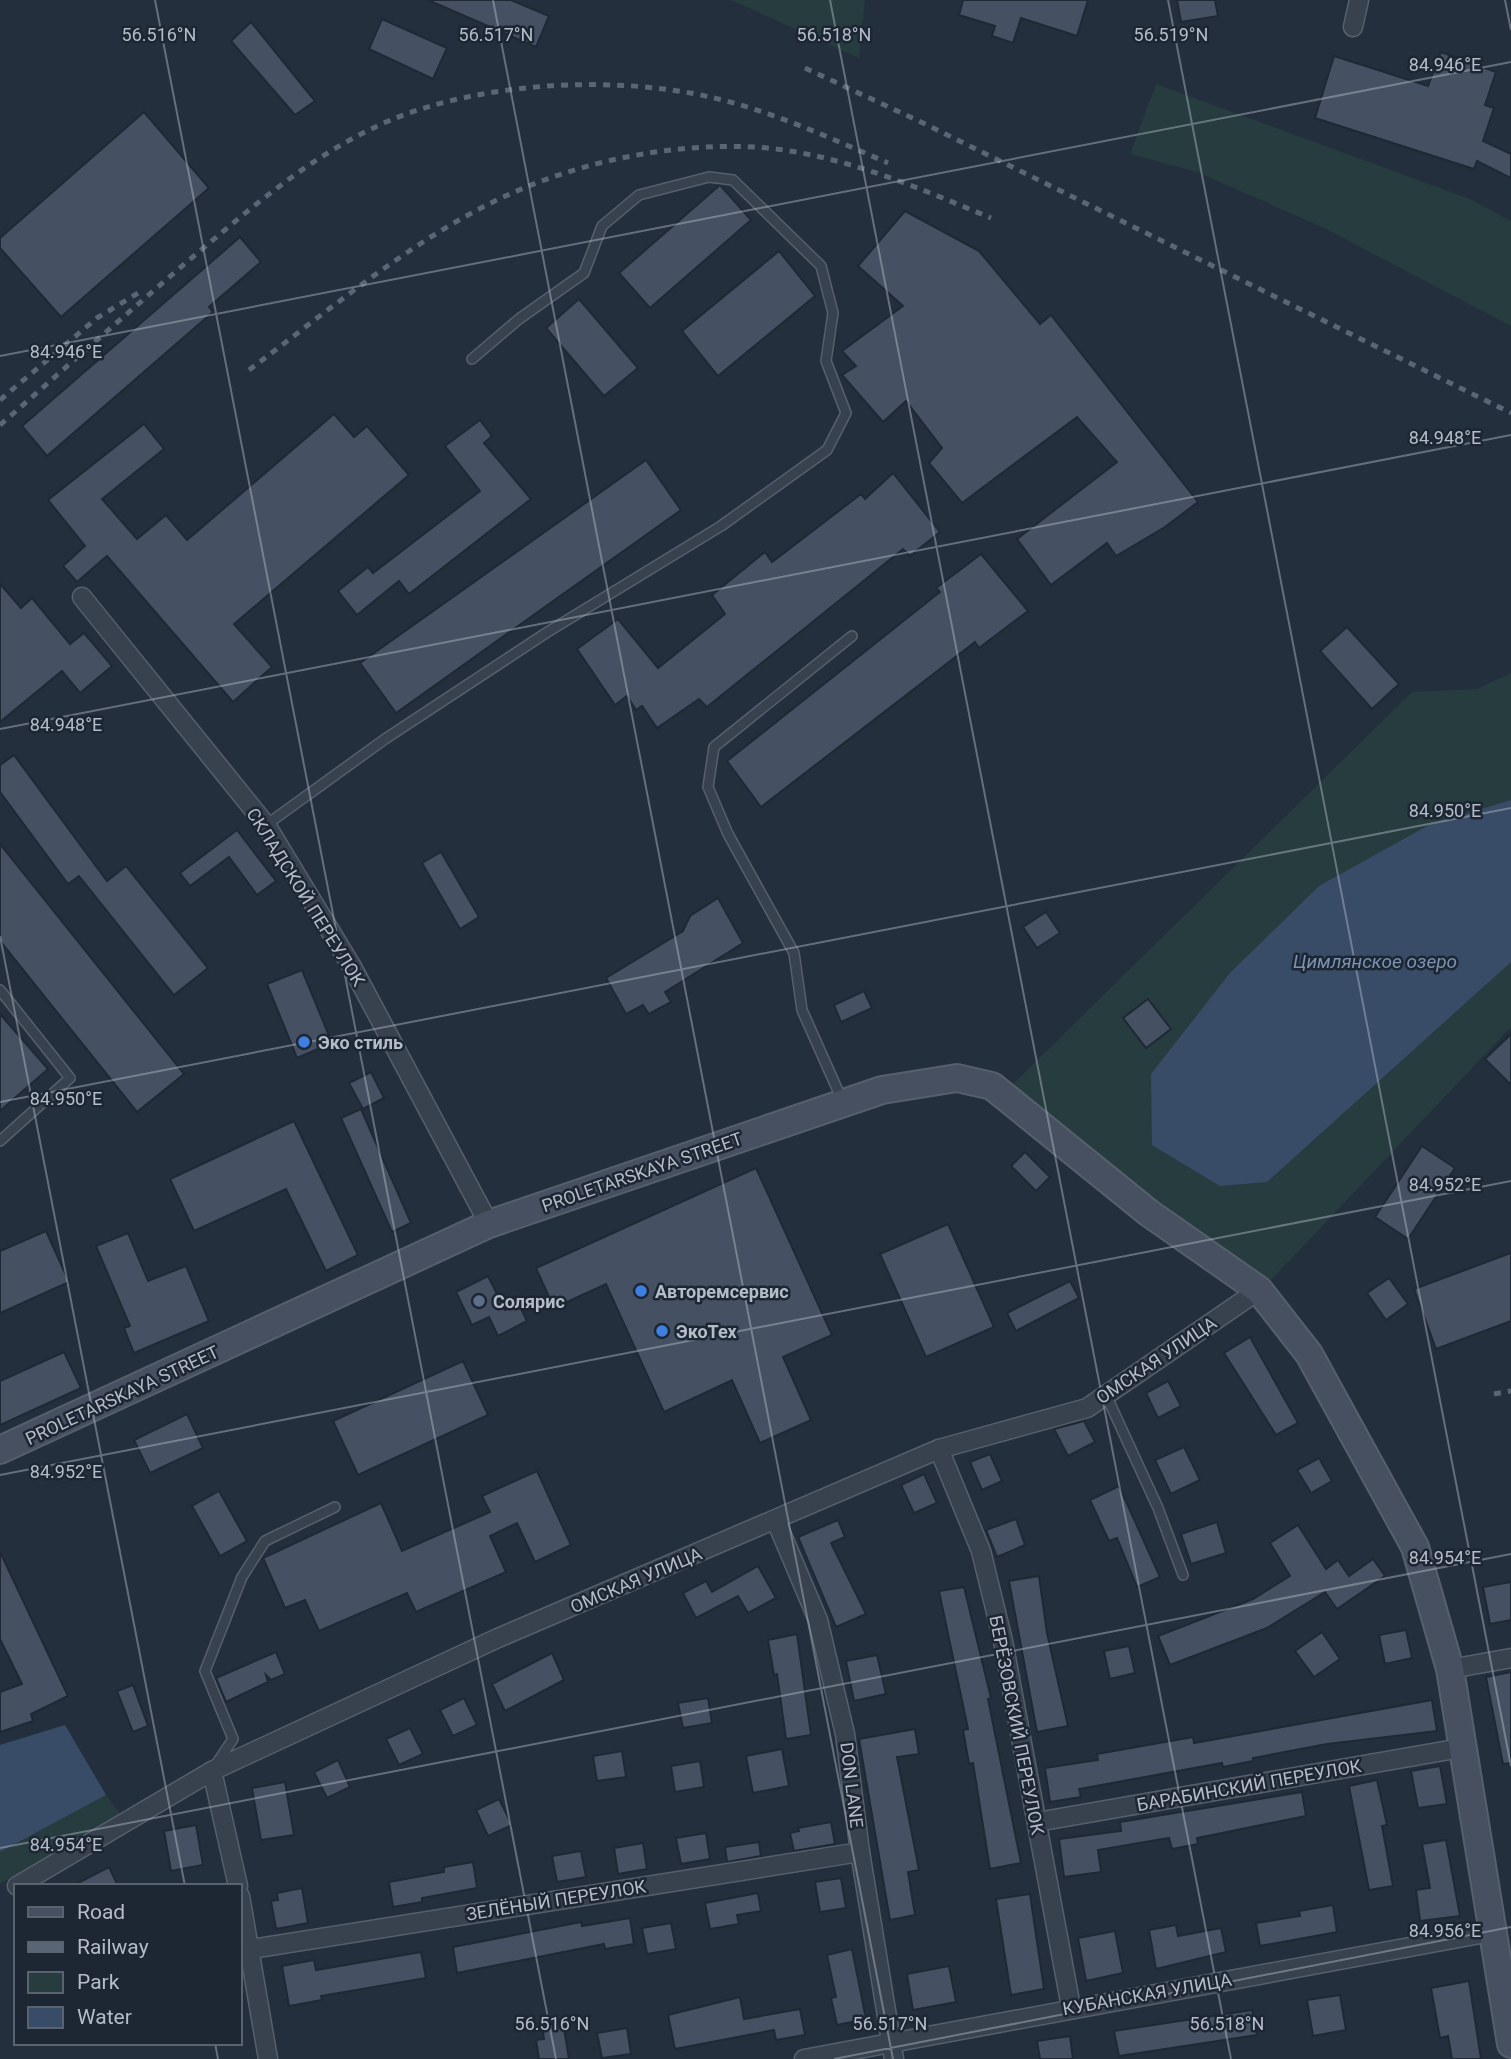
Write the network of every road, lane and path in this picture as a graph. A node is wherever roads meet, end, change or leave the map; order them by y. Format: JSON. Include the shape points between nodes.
{"nodes":[{"id":1,"x":1359,"y":0,"type":"edge"},
{"id":2,"x":1353,"y":27,"type":"dead end"},
{"id":3,"x":472,"y":359,"type":"dead end"},
{"id":4,"x":82,"y":597,"type":"dead end"},
{"id":5,"x":852,"y":636,"type":"dead end"},
{"id":6,"x":266,"y":825,"type":"junction"},
{"id":7,"x":0,"y":990,"type":"edge"},
{"id":8,"x":844,"y":1104,"type":"junction"},
{"id":9,"x":0,"y":1141,"type":"edge"},
{"id":10,"x":489,"y":1224,"type":"junction"},
{"id":11,"x":1259,"y":1290,"type":"junction"},
{"id":12,"x":1106,"y":1395,"type":"junction"},
{"id":13,"x":939,"y":1449,"type":"junction"},
{"id":14,"x":0,"y":1450,"type":"edge"},
{"id":15,"x":335,"y":1507,"type":"dead end"},
{"id":16,"x":776,"y":1521,"type":"junction"},
{"id":17,"x":1183,"y":1575,"type":"dead end"},
{"id":18,"x":1511,"y":1658,"type":"edge"},
{"id":19,"x":1450,"y":1669,"type":"junction"},
{"id":20,"x":1461,"y":1748,"type":"junction"},
{"id":21,"x":212,"y":1771,"type":"junction"},
{"id":22,"x":1037,"y":1822,"type":"junction"},
{"id":23,"x":860,"y":1852,"type":"junction"},
{"id":24,"x":19,"y":1884,"type":"edge"},
{"id":25,"x":237,"y":1884,"type":"edge"},
{"id":26,"x":242,"y":1905,"type":"edge"},
{"id":27,"x":1491,"y":1932,"type":"junction"},
{"id":28,"x":252,"y":1949,"type":"junction"},
{"id":29,"x":1071,"y":2007,"type":"junction"},
{"id":30,"x":1511,"y":2045,"type":"edge"},
{"id":31,"x":893,"y":2052,"type":"edge"},
{"id":32,"x":268,"y":2059,"type":"edge"},
{"id":33,"x":804,"y":2059,"type":"edge"}],
"edges":[{"from":1,"to":2,"type":"street"},
{"from":3,"to":6,"type":"lane","via":[[519,318],[584,273],[602,226],[639,195],[709,177],[733,180],[821,265],[832,313],[826,361],[846,413],[827,450],[817,458],[721,526],[385,739]]},
{"from":4,"to":6,"type":"street","name":"СКЛАДСКОЙ ПЕРЕУЛОК"},
{"from":5,"to":8,"type":"lane","via":[[714,747],[708,787],[728,834],[794,953],[802,1010]]},
{"from":6,"to":10,"type":"street","name":"СКЛАДСКОЙ ПЕРЕУЛОК","via":[[352,967]]},
{"from":7,"to":9,"type":"lane","via":[[70,1078]]},
{"from":8,"to":10,"type":"street","name":"PROLETARSKAYA STREET"},
{"from":8,"to":11,"type":"street","name":"PROLETARSKAYA STREET","via":[[882,1090],[957,1078],[992,1086],[1149,1213]]},
{"from":10,"to":14,"type":"street","name":"PROLETARSKAYA STREET"},
{"from":11,"to":12,"type":"street","name":"ОМСКАЯ УЛИЦА"},
{"from":11,"to":19,"type":"street","name":"PROLETARSKAYA STREET","via":[[1309,1354],[1415,1547]]},
{"from":12,"to":13,"type":"street","name":"ОМСКАЯ УЛИЦА","via":[[1087,1408]]},
{"from":12,"to":17,"type":"lane"},
{"from":13,"to":16,"type":"street","name":"ОМСКАЯ УЛИЦА"},
{"from":13,"to":22,"type":"street","name":"БЕРЁЗОВСКИЙ ПЕРЕУЛОК","via":[[981,1551]]},
{"from":15,"to":21,"type":"lane","via":[[265,1541],[242,1577],[205,1671],[233,1739]]},
{"from":16,"to":21,"type":"street","name":"ОМСКАЯ УЛИЦА","via":[[498,1638]]},
{"from":16,"to":23,"type":"street","name":"DON LANE","via":[[818,1620],[845,1734]]},
{"from":18,"to":19,"type":"street"},
{"from":19,"to":20,"type":"street","name":"PROLETARSKAYA STREET"},
{"from":20,"to":22,"type":"street","name":"БАРАБИНСКИЙ ПЕРЕУЛОК"},
{"from":20,"to":27,"type":"street","name":"PROLETARSKAYA STREET"},
{"from":21,"to":24,"type":"street","name":"ОМСКАЯ УЛИЦА"},
{"from":21,"to":25,"type":"street"},
{"from":22,"to":29,"type":"street","name":"БЕРЁЗОВСКИЙ ПЕРЕУЛОК"},
{"from":23,"to":28,"type":"street","name":"ЗЕЛЁНЫЙ ПЕРЕУЛОК"},
{"from":23,"to":31,"type":"street","name":"DON LANE"},
{"from":26,"to":28,"type":"street"},
{"from":27,"to":29,"type":"street","name":"КУБАНСКАЯ УЛИЦА"},
{"from":27,"to":30,"type":"street","name":"PROLETARSKAYA STREET"},
{"from":28,"to":32,"type":"street"},
{"from":29,"to":31,"type":"street","name":"КУБАНСКАЯ УЛИЦА"},
{"from":31,"to":33,"type":"street","name":"КУБАНСКАЯ УЛИЦА"}]}
